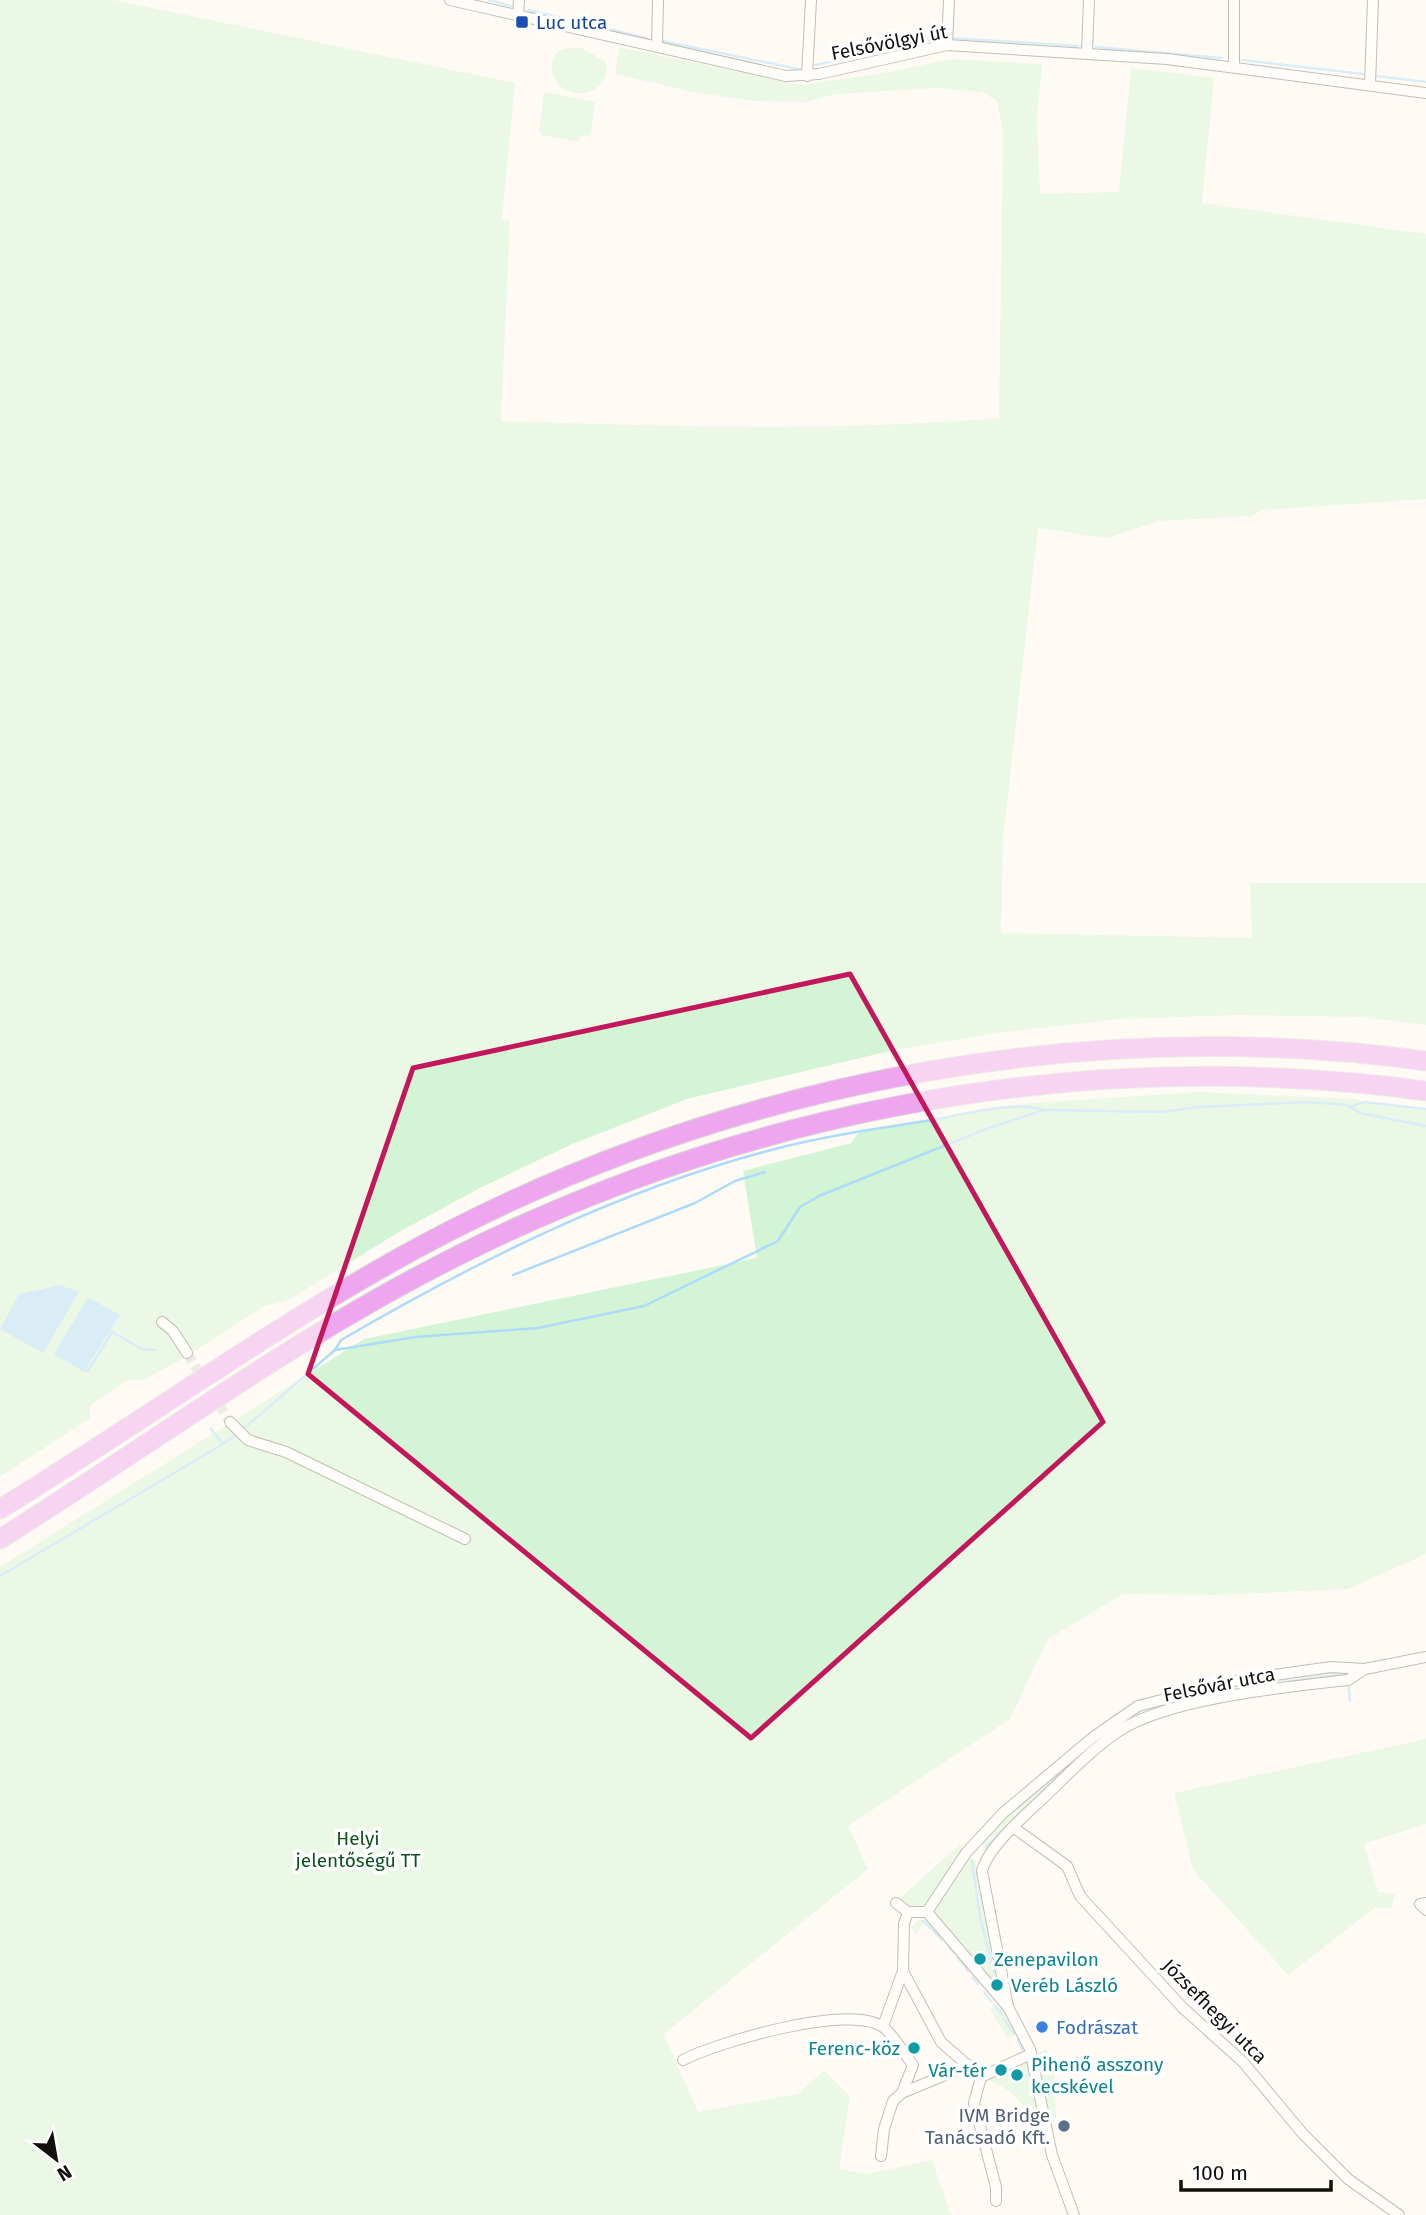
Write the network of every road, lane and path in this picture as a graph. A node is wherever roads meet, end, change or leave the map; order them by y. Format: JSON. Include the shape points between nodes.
{"nodes":[{"id":1,"x":450,"y":0,"type":"edge"},
{"id":2,"x":519,"y":0,"type":"edge"},
{"id":3,"x":659,"y":0,"type":"edge"},
{"id":4,"x":811,"y":0,"type":"edge"},
{"id":5,"x":948,"y":0,"type":"edge"},
{"id":6,"x":1089,"y":0,"type":"edge"},
{"id":7,"x":1234,"y":0,"type":"edge"},
{"id":8,"x":1373,"y":0,"type":"edge"},
{"id":9,"x":518,"y":16,"type":"junction"},
{"id":10,"x":947,"y":45,"type":"junction"},
{"id":11,"x":657,"y":46,"type":"junction"},
{"id":12,"x":1087,"y":52,"type":"junction"},
{"id":13,"x":1234,"y":67,"type":"junction"},
{"id":14,"x":807,"y":76,"type":"junction"},
{"id":15,"x":1370,"y":83,"type":"junction"},
{"id":16,"x":1426,"y":93,"type":"edge"},
{"id":17,"x":1426,"y":1061,"type":"edge"},
{"id":18,"x":1426,"y":1091,"type":"edge"},
{"id":19,"x":162,"y":1322,"type":"dead end"},
{"id":20,"x":187,"y":1353,"type":"tunnel mouth"},
{"id":21,"x":236,"y":1430,"type":"tunnel mouth"},
{"id":22,"x":0,"y":1509,"type":"edge"},
{"id":23,"x":0,"y":1539,"type":"edge"},
{"id":24,"x":465,"y":1539,"type":"dead end"},
{"id":25,"x":1426,"y":1657,"type":"edge"},
{"id":26,"x":1365,"y":1669,"type":"junction"},
{"id":27,"x":1014,"y":1828,"type":"junction"},
{"id":28,"x":974,"y":1853,"type":"junction"},
{"id":29,"x":896,"y":1903,"type":"dead end"},
{"id":30,"x":1426,"y":1903,"type":"edge"},
{"id":31,"x":1426,"y":1910,"type":"edge"},
{"id":32,"x":908,"y":1912,"type":"junction"},
{"id":33,"x":927,"y":1912,"type":"junction"},
{"id":34,"x":903,"y":1972,"type":"junction"},
{"id":35,"x":1008,"y":2007,"type":"junction"},
{"id":36,"x":883,"y":2026,"type":"junction"},
{"id":37,"x":1031,"y":2053,"type":"junction"},
{"id":38,"x":683,"y":2060,"type":"dead end"},
{"id":39,"x":969,"y":2065,"type":"junction"},
{"id":40,"x":981,"y":2077,"type":"junction"},
{"id":41,"x":902,"y":2094,"type":"junction"},
{"id":42,"x":881,"y":2156,"type":"dead end"},
{"id":43,"x":996,"y":2201,"type":"dead end"},
{"id":44,"x":1074,"y":2215,"type":"edge"},
{"id":45,"x":1399,"y":2215,"type":"edge"}],
"edges":[{"from":1,"to":9,"type":"street","name":"Felsővölgyi út"},
{"from":2,"to":9,"type":"street"},
{"from":3,"to":11,"type":"street"},
{"from":4,"to":14,"type":"street"},
{"from":5,"to":10,"type":"street"},
{"from":6,"to":12,"type":"street"},
{"from":7,"to":13,"type":"street"},
{"from":8,"to":15,"type":"street"},
{"from":9,"to":11,"type":"street","name":"Felsővölgyi út"},
{"from":10,"to":12,"type":"street","name":"Felsővölgyi út"},
{"from":10,"to":14,"type":"street","name":"Felsővölgyi út"},
{"from":11,"to":14,"type":"street","name":"Felsővölgyi út","via":[[772,73]]},
{"from":12,"to":13,"type":"street","name":"Felsővölgyi út"},
{"from":13,"to":15,"type":"street","name":"Felsővölgyi út"},
{"from":15,"to":16,"type":"street","name":"Felsővölgyi út"},
{"from":17,"to":22,"type":"highway","via":[[1235,1047],[1072,1052],[900,1076],[805,1096],[706,1127],[581,1171],[394,1261],[261,1340]]},
{"from":18,"to":23,"type":"highway","via":[[1233,1077],[1070,1082],[812,1123],[686,1159],[516,1227],[392,1290],[276,1359]]},
{"from":19,"to":20,"type":"street"},
{"from":21,"to":24,"type":"street"},
{"from":25,"to":26,"type":"street","name":"Felsővár utca"},
{"from":26,"to":27,"type":"street","name":"Felsővár utca","via":[[1348,1680],[1195,1704],[1136,1722],[1103,1743]]},
{"from":26,"to":28,"type":"street","name":"Felsővár utca","via":[[1331,1667],[1239,1680],[1138,1706],[1054,1769]]},
{"from":27,"to":28,"type":"street","name":"Felsővár utca"},
{"from":27,"to":45,"type":"street","name":"Józsefhegyi utca","via":[[1068,1866],[1080,1896],[1183,2008],[1243,2062],[1348,2179]]},
{"from":28,"to":33,"type":"street","name":"Felsővár utca"},
{"from":28,"to":35,"type":"street"},
{"from":29,"to":32,"type":"street"},
{"from":30,"to":31,"type":"street","via":[[1420,1904]]},
{"from":32,"to":33,"type":"street"},
{"from":32,"to":34,"type":"street"},
{"from":33,"to":35,"type":"street"},
{"from":34,"to":36,"type":"street"},
{"from":34,"to":39,"type":"street","via":[[941,2042]]},
{"from":35,"to":37,"type":"street"},
{"from":36,"to":38,"type":"street","via":[[852,2017],[821,2019],[702,2050]]},
{"from":36,"to":41,"type":"street","via":[[913,2065]]},
{"from":37,"to":40,"type":"street"},
{"from":37,"to":44,"type":"street","via":[[1052,2155]]},
{"from":39,"to":40,"type":"street"},
{"from":39,"to":41,"type":"street"},
{"from":40,"to":43,"type":"street","via":[[974,2103]]},
{"from":41,"to":42,"type":"street","via":[[893,2102]]}]}
